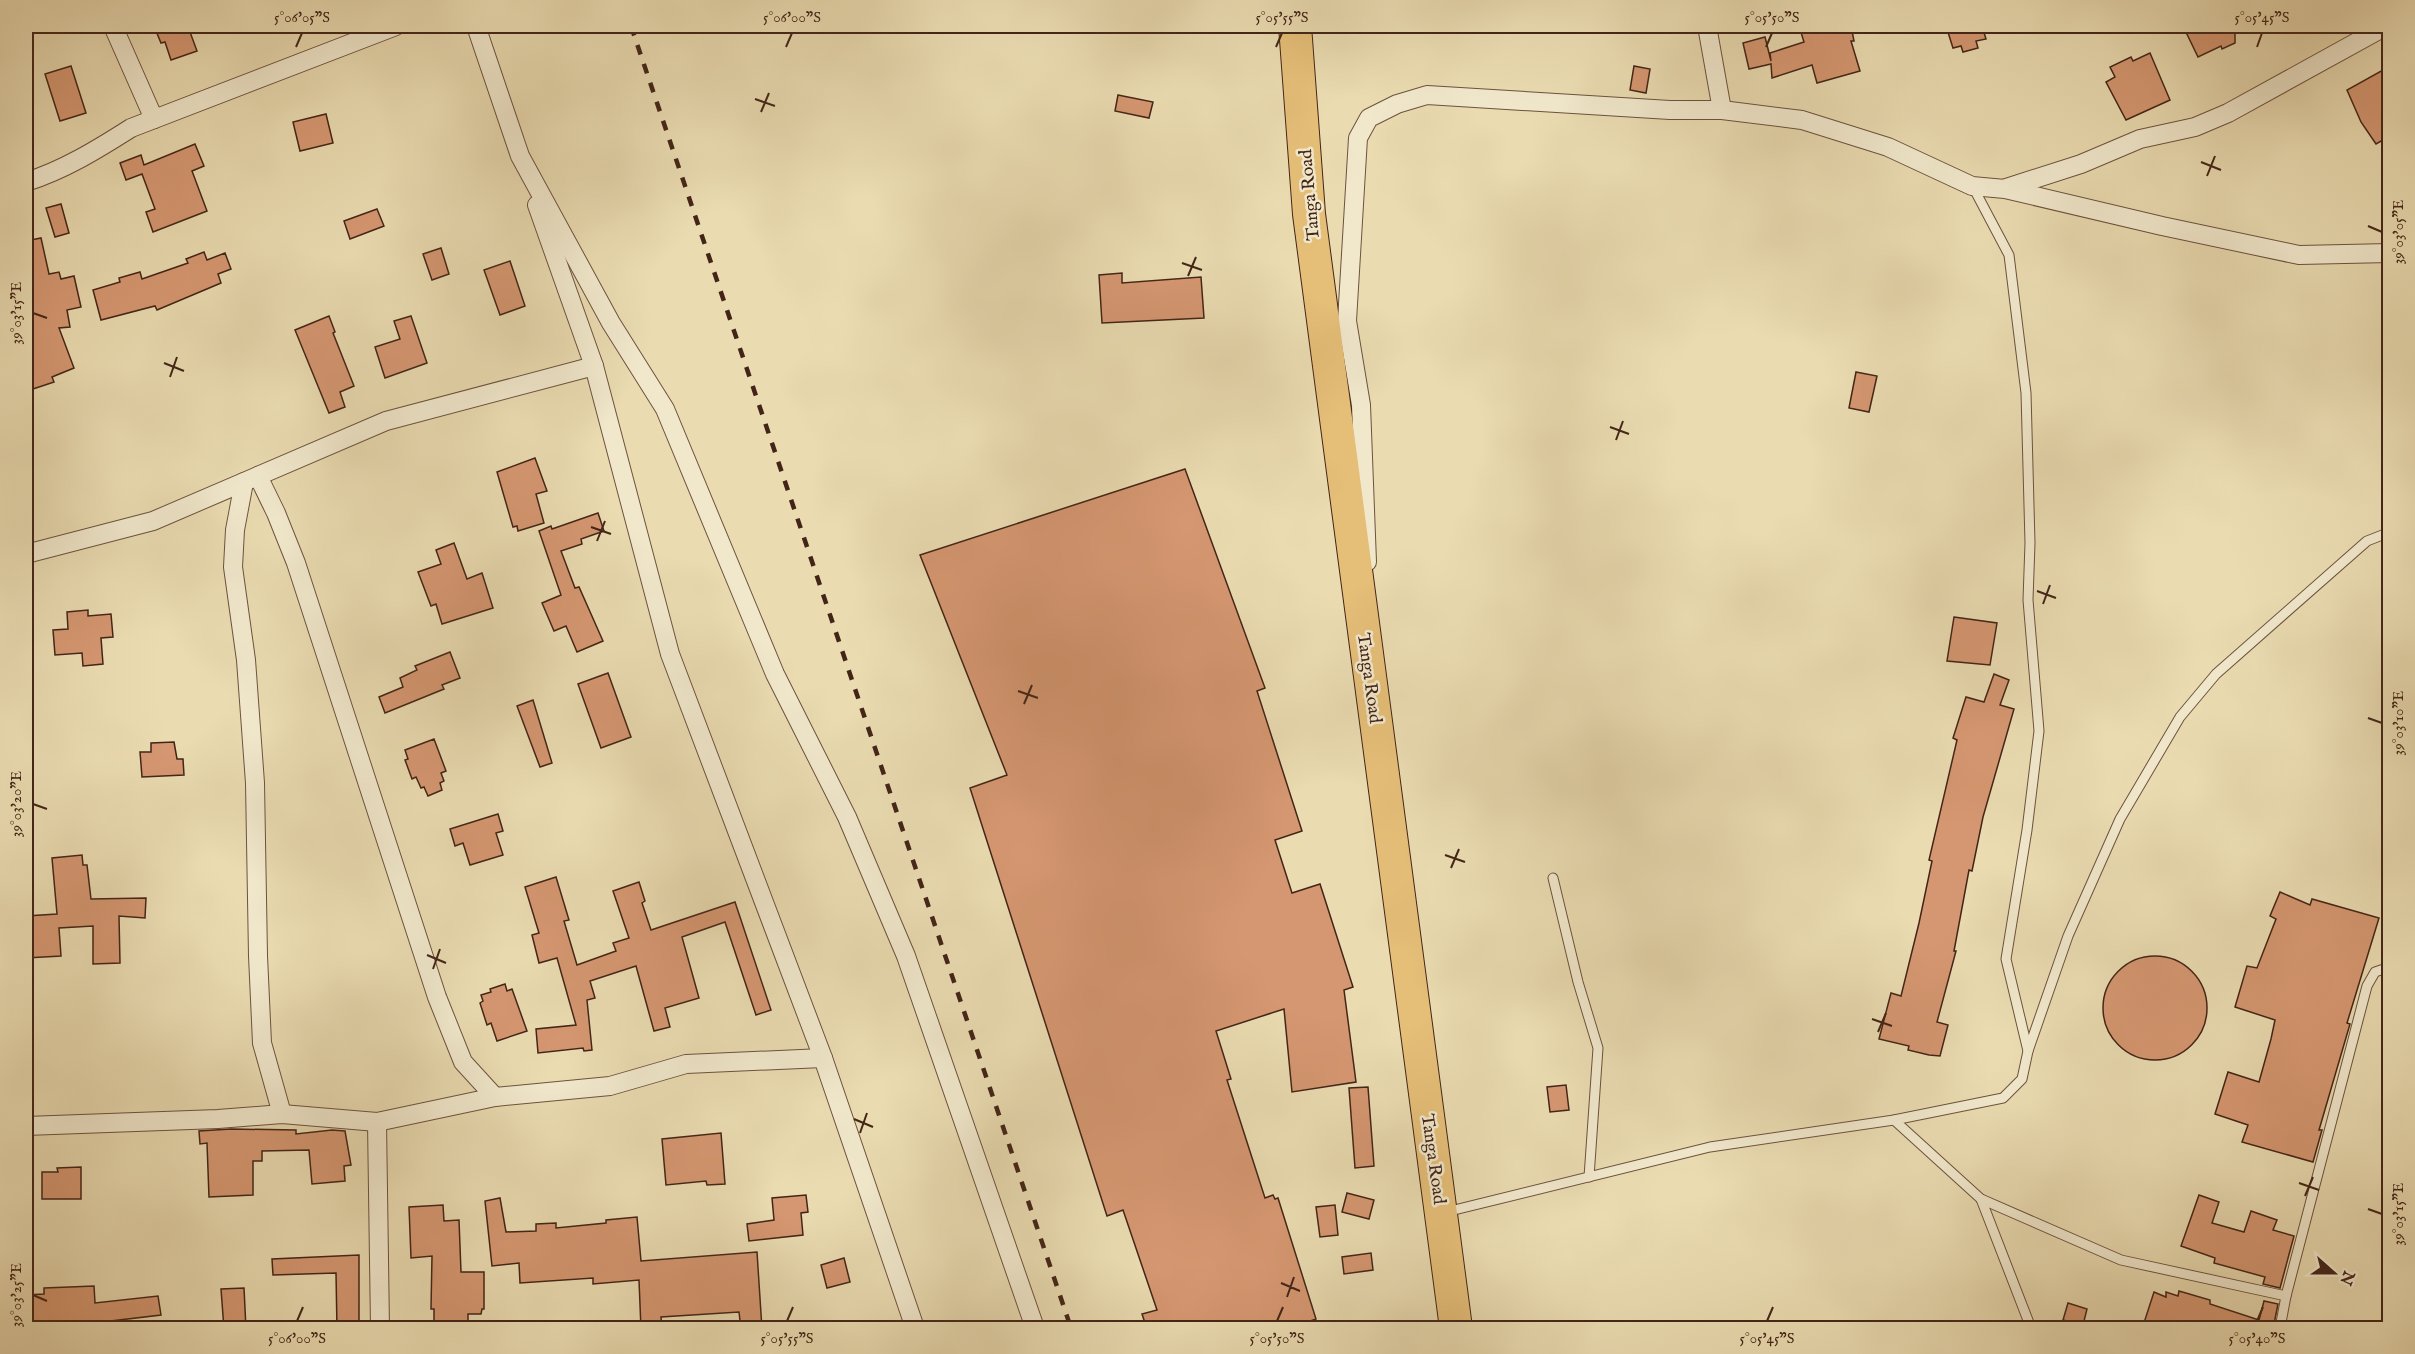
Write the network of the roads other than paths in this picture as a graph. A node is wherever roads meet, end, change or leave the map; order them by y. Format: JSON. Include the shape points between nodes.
{"nodes":[{"id":1,"x":113,"y":26,"type":"edge"},
{"id":2,"x":396,"y":26,"type":"edge"},
{"id":3,"x":476,"y":26,"type":"edge"},
{"id":4,"x":1295,"y":26,"type":"edge"},
{"id":5,"x":1707,"y":26,"type":"edge"},
{"id":6,"x":2386,"y":26,"type":"edge"},
{"id":7,"x":1722,"y":110,"type":"junction"},
{"id":8,"x":154,"y":119,"type":"junction"},
{"id":9,"x":520,"y":156,"type":"junction"},
{"id":10,"x":26,"y":182,"type":"edge"},
{"id":11,"x":1972,"y":186,"type":"junction"},
{"id":12,"x":2005,"y":189,"type":"junction"},
{"id":13,"x":2390,"y":253,"type":"edge"},
{"id":14,"x":594,"y":366,"type":"junction"},
{"id":15,"x":251,"y":479,"type":"junction"},
{"id":16,"x":2390,"y":532,"type":"edge"},
{"id":17,"x":26,"y":555,"type":"edge"},
{"id":18,"x":1365,"y":636,"type":"junction"},
{"id":19,"x":1553,"y":878,"type":"dead end"},
{"id":20,"x":2390,"y":967,"type":"edge"},
{"id":21,"x":2028,"y":1051,"type":"junction"},
{"id":22,"x":823,"y":1058,"type":"junction"},
{"id":23,"x":495,"y":1097,"type":"junction"},
{"id":24,"x":282,"y":1114,"type":"junction"},
{"id":25,"x":1894,"y":1120,"type":"junction"},
{"id":26,"x":377,"y":1122,"type":"junction"},
{"id":27,"x":26,"y":1126,"type":"edge"},
{"id":28,"x":1589,"y":1177,"type":"junction"},
{"id":29,"x":1981,"y":1198,"type":"junction"},
{"id":30,"x":1441,"y":1213,"type":"junction"},
{"id":31,"x":2286,"y":1296,"type":"junction"},
{"id":32,"x":380,"y":1329,"type":"edge"},
{"id":33,"x":915,"y":1329,"type":"edge"},
{"id":34,"x":1035,"y":1329,"type":"edge"},
{"id":35,"x":1456,"y":1329,"type":"edge"},
{"id":36,"x":2031,"y":1329,"type":"edge"},
{"id":37,"x":2280,"y":1329,"type":"edge"}],
"edges":[{"from":1,"to":8,"type":"street"},
{"from":2,"to":8,"type":"street"},
{"from":3,"to":9,"type":"street"},
{"from":4,"to":18,"type":"highway","name":"Tanga Road","via":[[1309,214]]},
{"from":5,"to":7,"type":"street"},
{"from":6,"to":12,"type":"street","via":[[2228,113],[2195,127],[2140,139]]},
{"from":7,"to":11,"type":"street","via":[[1802,120],[1888,147]]},
{"from":7,"to":18,"type":"street","via":[[1427,95],[1369,118],[1358,138],[1347,321],[1361,405],[1368,547]]},
{"from":8,"to":10,"type":"street","via":[[45,176]]},
{"from":9,"to":14,"type":"street"},
{"from":9,"to":34,"type":"street","via":[[612,323],[665,409],[775,674],[847,817],[906,956]]},
{"from":11,"to":12,"type":"street"},
{"from":11,"to":21,"type":"lane","via":[[2009,255],[2026,393],[2028,600],[2039,731],[2006,959]]},
{"from":12,"to":13,"type":"street","via":[[2299,255]]},
{"from":14,"to":15,"type":"street","via":[[386,421]]},
{"from":14,"to":22,"type":"street","via":[[670,654]]},
{"from":15,"to":17,"type":"street","via":[[153,521]]},
{"from":15,"to":23,"type":"street","via":[[276,513],[296,563],[437,997],[463,1062]]},
{"from":15,"to":24,"type":"street","via":[[234,530],[233,567],[246,660],[255,783],[262,1042]]},
{"from":16,"to":21,"type":"lane","via":[[2367,541],[2216,674],[2180,717],[2120,819],[2068,936]]},
{"from":18,"to":30,"type":"highway","name":"Tanga Road"},
{"from":19,"to":28,"type":"lane","via":[[1598,1048]]},
{"from":20,"to":31,"type":"lane","via":[[2375,972],[2367,986]]},
{"from":21,"to":25,"type":"lane","via":[[2022,1079],[2003,1098]]},
{"from":22,"to":23,"type":"street","via":[[686,1064],[610,1086]]},
{"from":22,"to":33,"type":"street"},
{"from":23,"to":26,"type":"street"},
{"from":24,"to":26,"type":"street"},
{"from":24,"to":27,"type":"street"},
{"from":25,"to":28,"type":"lane","via":[[1710,1147]]},
{"from":25,"to":29,"type":"lane"},
{"from":26,"to":32,"type":"street"},
{"from":28,"to":30,"type":"lane"},
{"from":29,"to":31,"type":"lane","via":[[2121,1260]]},
{"from":29,"to":36,"type":"lane"},
{"from":30,"to":35,"type":"highway","name":"Tanga Road"},
{"from":31,"to":37,"type":"lane"}]}
